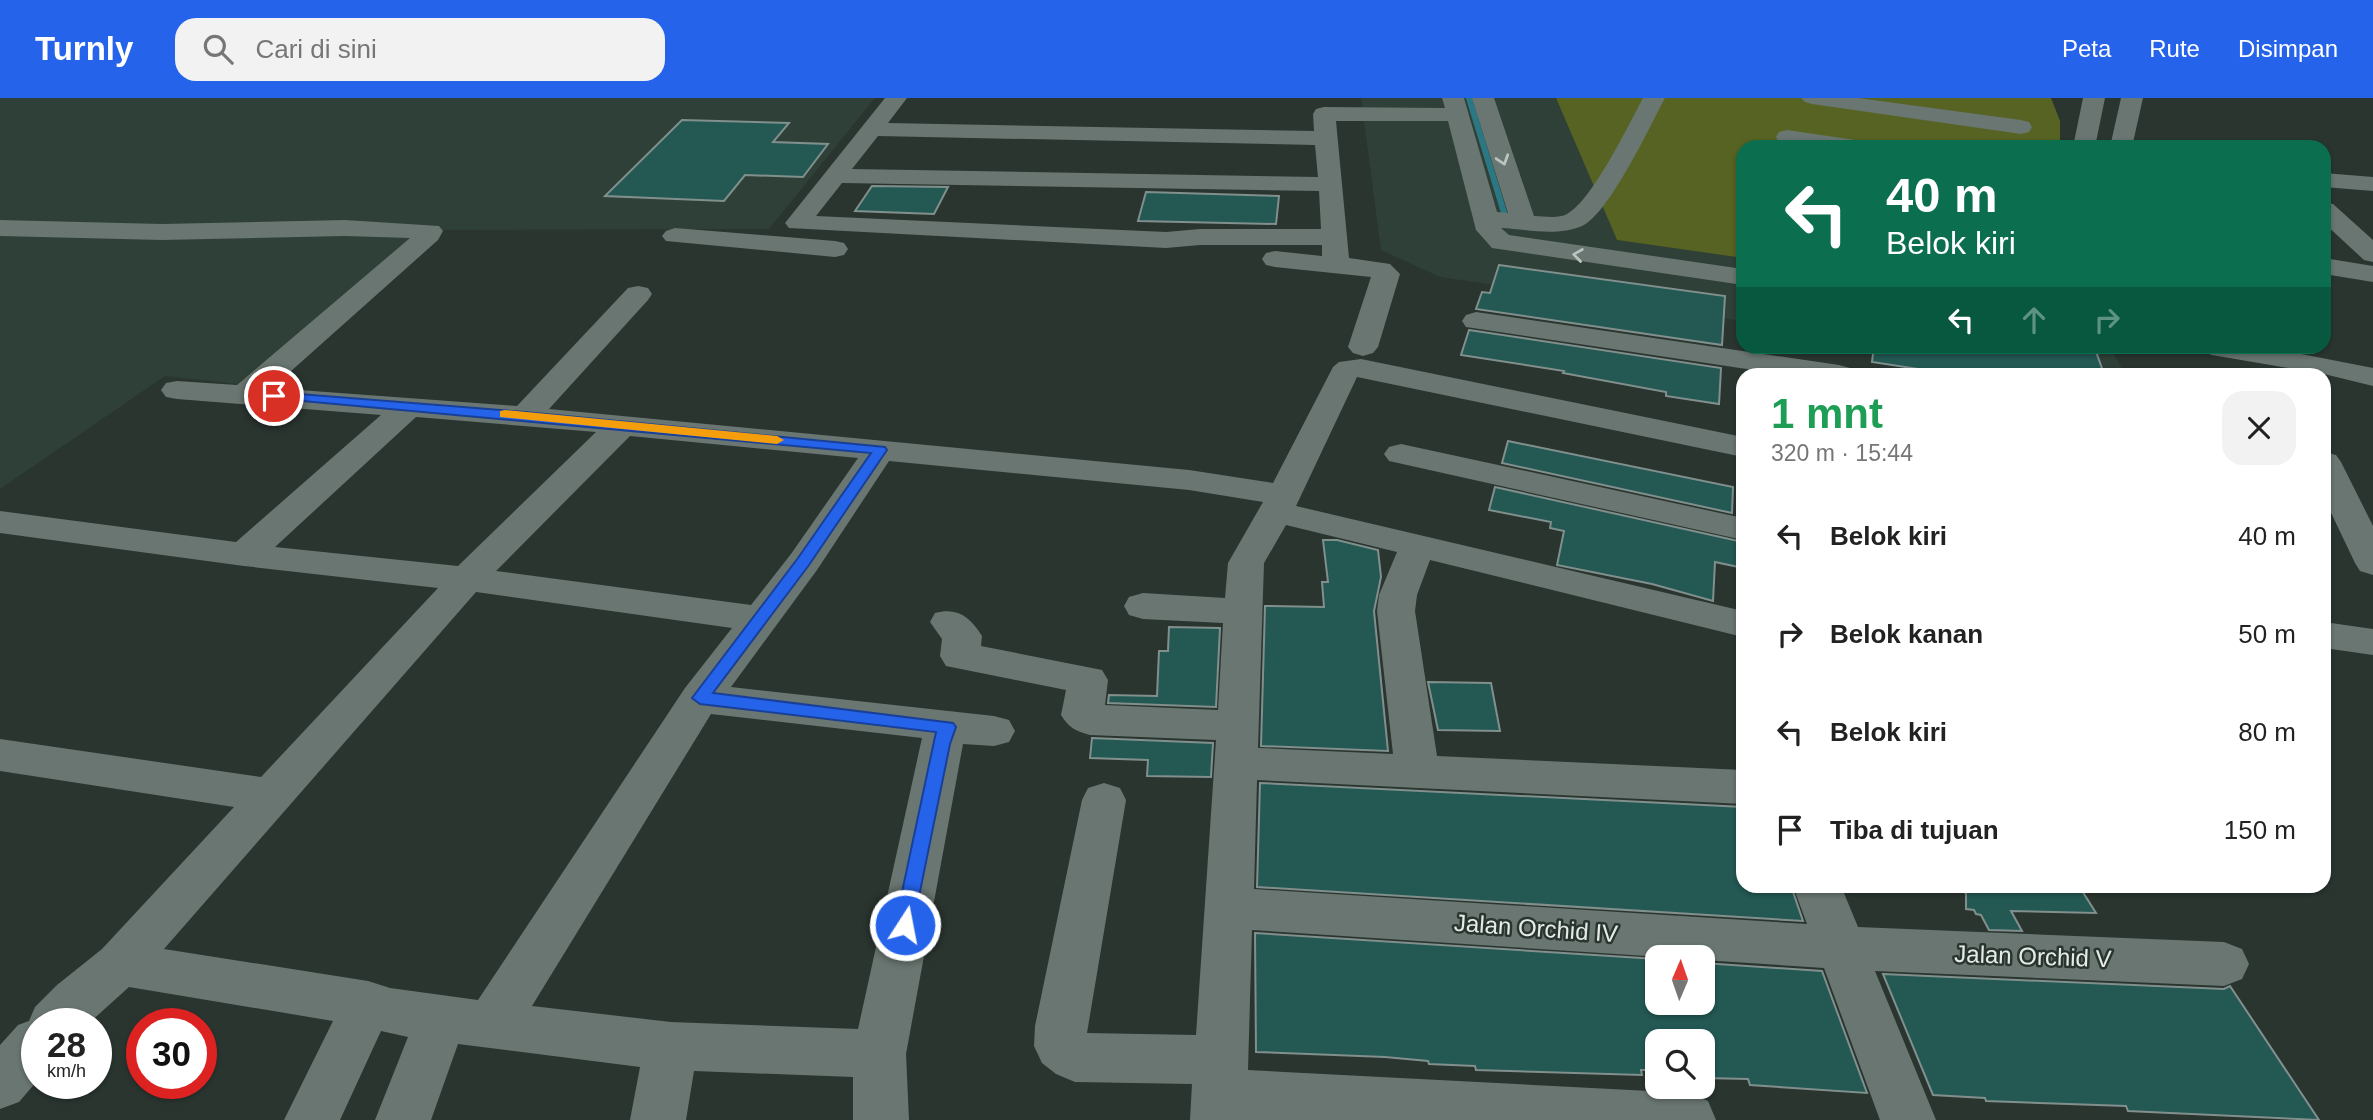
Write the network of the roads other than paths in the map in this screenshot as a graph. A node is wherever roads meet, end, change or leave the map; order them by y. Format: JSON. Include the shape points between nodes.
{"nodes":[{"id":1,"x":896,"y":98,"type":"edge"},
{"id":2,"x":1483,"y":98,"type":"edge"},
{"id":3,"x":1654,"y":98,"type":"edge"},
{"id":4,"x":1800,"y":98,"type":"edge"},
{"id":5,"x":1812,"y":98,"type":"edge"},
{"id":6,"x":2094,"y":98,"type":"edge"},
{"id":7,"x":2132,"y":98,"type":"edge"},
{"id":8,"x":1456,"y":107,"type":"edge"},
{"id":9,"x":1324,"y":117,"type":"edge"},
{"id":10,"x":2022,"y":127,"type":"edge"},
{"id":11,"x":870,"y":129,"type":"junction"},
{"id":12,"x":1787,"y":140,"type":"edge"},
{"id":13,"x":2085,"y":140,"type":"edge"},
{"id":14,"x":2122,"y":140,"type":"edge"},
{"id":15,"x":832,"y":176,"type":"junction"},
{"id":16,"x":2331,"y":181,"type":"edge"},
{"id":17,"x":1330,"y":184,"type":"junction"},
{"id":18,"x":2373,"y":184,"type":"edge"},
{"id":19,"x":2331,"y":215,"type":"edge"},
{"id":20,"x":1485,"y":218,"type":"junction"},
{"id":21,"x":1577,"y":220,"type":"junction"},
{"id":22,"x":1522,"y":221,"type":"junction"},
{"id":23,"x":798,"y":223,"type":"junction"},
{"id":24,"x":0,"y":228,"type":"edge"},
{"id":25,"x":979,"y":229,"type":"junction"},
{"id":26,"x":675,"y":236,"type":"dead end"},
{"id":27,"x":1335,"y":237,"type":"junction"},
{"id":28,"x":1166,"y":240,"type":"junction"},
{"id":29,"x":777,"y":246,"type":"junction"},
{"id":30,"x":2373,"y":254,"type":"edge"},
{"id":31,"x":1736,"y":262,"type":"edge"},
{"id":32,"x":1336,"y":265,"type":"junction"},
{"id":33,"x":2331,"y":267,"type":"edge"},
{"id":34,"x":2373,"y":274,"type":"edge"},
{"id":35,"x":1736,"y":276,"type":"edge"},
{"id":36,"x":638,"y":294,"type":"dead end"},
{"id":37,"x":1476,"y":321,"type":"dead end"},
{"id":38,"x":1363,"y":347,"type":"dead end"},
{"id":39,"x":2254,"y":354,"type":"edge"},
{"id":40,"x":2330,"y":354,"type":"edge"},
{"id":41,"x":1776,"y":355,"type":"edge"},
{"id":42,"x":1706,"y":356,"type":"junction"},
{"id":43,"x":2373,"y":362,"type":"edge"},
{"id":44,"x":1819,"y":368,"type":"edge"},
{"id":45,"x":2326,"y":368,"type":"edge"},
{"id":46,"x":2331,"y":369,"type":"edge"},
{"id":47,"x":1736,"y":372,"type":"edge"},
{"id":48,"x":2373,"y":377,"type":"edge"},
{"id":49,"x":177,"y":390,"type":"dead end"},
{"id":50,"x":247,"y":393,"type":"junction"},
{"id":51,"x":410,"y":407,"type":"junction"},
{"id":52,"x":525,"y":416,"type":"junction"},
{"id":53,"x":622,"y":425,"type":"junction"},
{"id":54,"x":1736,"y":446,"type":"edge"},
{"id":55,"x":880,"y":450,"type":"junction"},
{"id":56,"x":1401,"y":454,"type":"dead end"},
{"id":57,"x":2331,"y":476,"type":"edge"},
{"id":58,"x":1280,"y":503,"type":"junction"},
{"id":59,"x":0,"y":522,"type":"edge"},
{"id":60,"x":1736,"y":527,"type":"edge"},
{"id":61,"x":1417,"y":547,"type":"junction"},
{"id":62,"x":244,"y":555,"type":"junction"},
{"id":63,"x":2373,"y":563,"type":"edge"},
{"id":64,"x":467,"y":579,"type":"junction"},
{"id":65,"x":1143,"y":606,"type":"dead end"},
{"id":66,"x":1242,"y":612,"type":"junction"},
{"id":67,"x":761,"y":619,"type":"junction"},
{"id":68,"x":949,"y":622,"type":"dead end"},
{"id":69,"x":1736,"y":622,"type":"edge"},
{"id":70,"x":2331,"y":636,"type":"edge"},
{"id":71,"x":2373,"y":642,"type":"edge"},
{"id":72,"x":700,"y":698,"type":"junction"},
{"id":73,"x":947,"y":727,"type":"junction"},
{"id":74,"x":994,"y":731,"type":"dead end"},
{"id":75,"x":1236,"y":745,"type":"junction"},
{"id":76,"x":0,"y":755,"type":"edge"},
{"id":77,"x":1417,"y":773,"type":"junction"},
{"id":78,"x":1736,"y":787,"type":"edge"},
{"id":79,"x":271,"y":796,"type":"junction"},
{"id":80,"x":1104,"y":800,"type":"dead end"},
{"id":81,"x":1820,"y":893,"type":"edge"},
{"id":82,"x":1229,"y":908,"type":"junction"},
{"id":83,"x":1842,"y":948,"type":"junction"},
{"id":84,"x":120,"y":964,"type":"junction"},
{"id":85,"x":2224,"y":964,"type":"dead end"},
{"id":86,"x":368,"y":1004,"type":"junction"},
{"id":87,"x":69,"y":1008,"type":"edge"},
{"id":88,"x":466,"y":1021,"type":"junction"},
{"id":89,"x":671,"y":1046,"type":"junction"},
{"id":90,"x":880,"y":1054,"type":"junction"},
{"id":91,"x":21,"y":1060,"type":"edge"},
{"id":92,"x":0,"y":1084,"type":"edge"},
{"id":93,"x":1220,"y":1091,"type":"edge"},
{"id":94,"x":312,"y":1120,"type":"edge"},
{"id":95,"x":404,"y":1120,"type":"edge"},
{"id":96,"x":658,"y":1120,"type":"edge"},
{"id":97,"x":881,"y":1120,"type":"edge"},
{"id":98,"x":1688,"y":1120,"type":"edge"},
{"id":99,"x":1908,"y":1120,"type":"edge"}],
"edges":[{"from":1,"to":11,"type":"street"},
{"from":2,"to":22,"type":"street","one_way":true},
{"from":3,"to":21,"type":"street","via":[[1603,186]]},
{"from":4,"to":12,"type":"street"},
{"from":5,"to":10,"type":"street"},
{"from":6,"to":13,"type":"street"},
{"from":7,"to":14,"type":"street"},
{"from":8,"to":9,"type":"street"},
{"from":8,"to":20,"type":"street"},
{"from":9,"to":11,"type":"street"},
{"from":9,"to":17,"type":"street"},
{"from":11,"to":15,"type":"street"},
{"from":15,"to":17,"type":"street"},
{"from":15,"to":23,"type":"street"},
{"from":16,"to":18,"type":"street"},
{"from":17,"to":27,"type":"street"},
{"from":19,"to":30,"type":"street"},
{"from":20,"to":22,"type":"street"},
{"from":35,"to":20,"type":"street","one_way":true,"via":[[1520,247],[1501,242]]},
{"from":21,"to":22,"type":"street"},
{"from":21,"to":31,"type":"street","via":[[1609,240]]},
{"from":23,"to":25,"type":"street"},
{"from":23,"to":29,"type":"street"},
{"from":24,"to":50,"type":"street","via":[[429,231]]},
{"from":25,"to":28,"type":"street"},
{"from":25,"to":29,"type":"street","via":[[957,243],[920,252]]},
{"from":26,"to":29,"type":"street"},
{"from":27,"to":28,"type":"street"},
{"from":27,"to":32,"type":"street"},
{"from":28,"to":32,"type":"street","via":[[1198,251]]},
{"from":32,"to":38,"type":"street","via":[[1386,274]]},
{"from":33,"to":34,"type":"street"},
{"from":36,"to":52,"type":"street"},
{"from":37,"to":42,"type":"street"},
{"from":39,"to":45,"type":"street"},
{"from":40,"to":43,"type":"street"},
{"from":41,"to":42,"type":"street"},
{"from":41,"to":44,"type":"street"},
{"from":42,"to":47,"type":"street"},
{"from":46,"to":48,"type":"street"},
{"from":49,"to":50,"type":"street"},
{"from":50,"to":51,"type":"street"},
{"from":51,"to":52,"type":"street"},
{"from":51,"to":62,"type":"street"},
{"from":52,"to":53,"type":"street"},
{"from":53,"to":55,"type":"street"},
{"from":53,"to":64,"type":"street"},
{"from":54,"to":58,"type":"street","via":[[1350,368]]},
{"from":55,"to":58,"type":"street","via":[[1189,480]]},
{"from":55,"to":67,"type":"street"},
{"from":56,"to":60,"type":"street"},
{"from":57,"to":63,"type":"street"},
{"from":58,"to":61,"type":"street"},
{"from":58,"to":66,"type":"street","via":[[1246,563]]},
{"from":59,"to":62,"type":"street"},
{"from":61,"to":69,"type":"street"},
{"from":61,"to":77,"type":"street","via":[[1396,611]]},
{"from":62,"to":64,"type":"street"},
{"from":64,"to":67,"type":"street"},
{"from":64,"to":79,"type":"street"},
{"from":65,"to":66,"type":"street"},
{"from":66,"to":75,"type":"street"},
{"from":67,"to":72,"type":"street"},
{"from":68,"to":75,"type":"street","via":[[962,636],[960,656],[1088,680],[1082,715],[1090,720]]},
{"from":70,"to":71,"type":"street"},
{"from":72,"to":73,"type":"street"},
{"from":72,"to":88,"type":"street"},
{"from":73,"to":74,"type":"street"},
{"from":73,"to":90,"type":"street"},
{"from":75,"to":77,"type":"street"},
{"from":75,"to":82,"type":"street"},
{"from":76,"to":79,"type":"street"},
{"from":77,"to":78,"type":"street"},
{"from":79,"to":84,"type":"street"},
{"from":80,"to":93,"type":"street","via":[[1061,1046],[1075,1057]]},
{"from":81,"to":83,"type":"street"},
{"from":82,"to":83,"type":"street","name":"Jalan Orchid IV"},
{"from":82,"to":93,"type":"street"},
{"from":83,"to":85,"type":"street","name":"Jalan Orchid V"},
{"from":83,"to":99,"type":"street"},
{"from":84,"to":86,"type":"street"},
{"from":84,"to":87,"type":"street"},
{"from":86,"to":88,"type":"street","via":[[390,1012]]},
{"from":86,"to":94,"type":"street"},
{"from":88,"to":89,"type":"street"},
{"from":88,"to":95,"type":"street"},
{"from":89,"to":90,"type":"street"},
{"from":89,"to":96,"type":"street"},
{"from":90,"to":97,"type":"street"},
{"from":91,"to":92,"type":"street"},
{"from":93,"to":98,"type":"street"}]}
